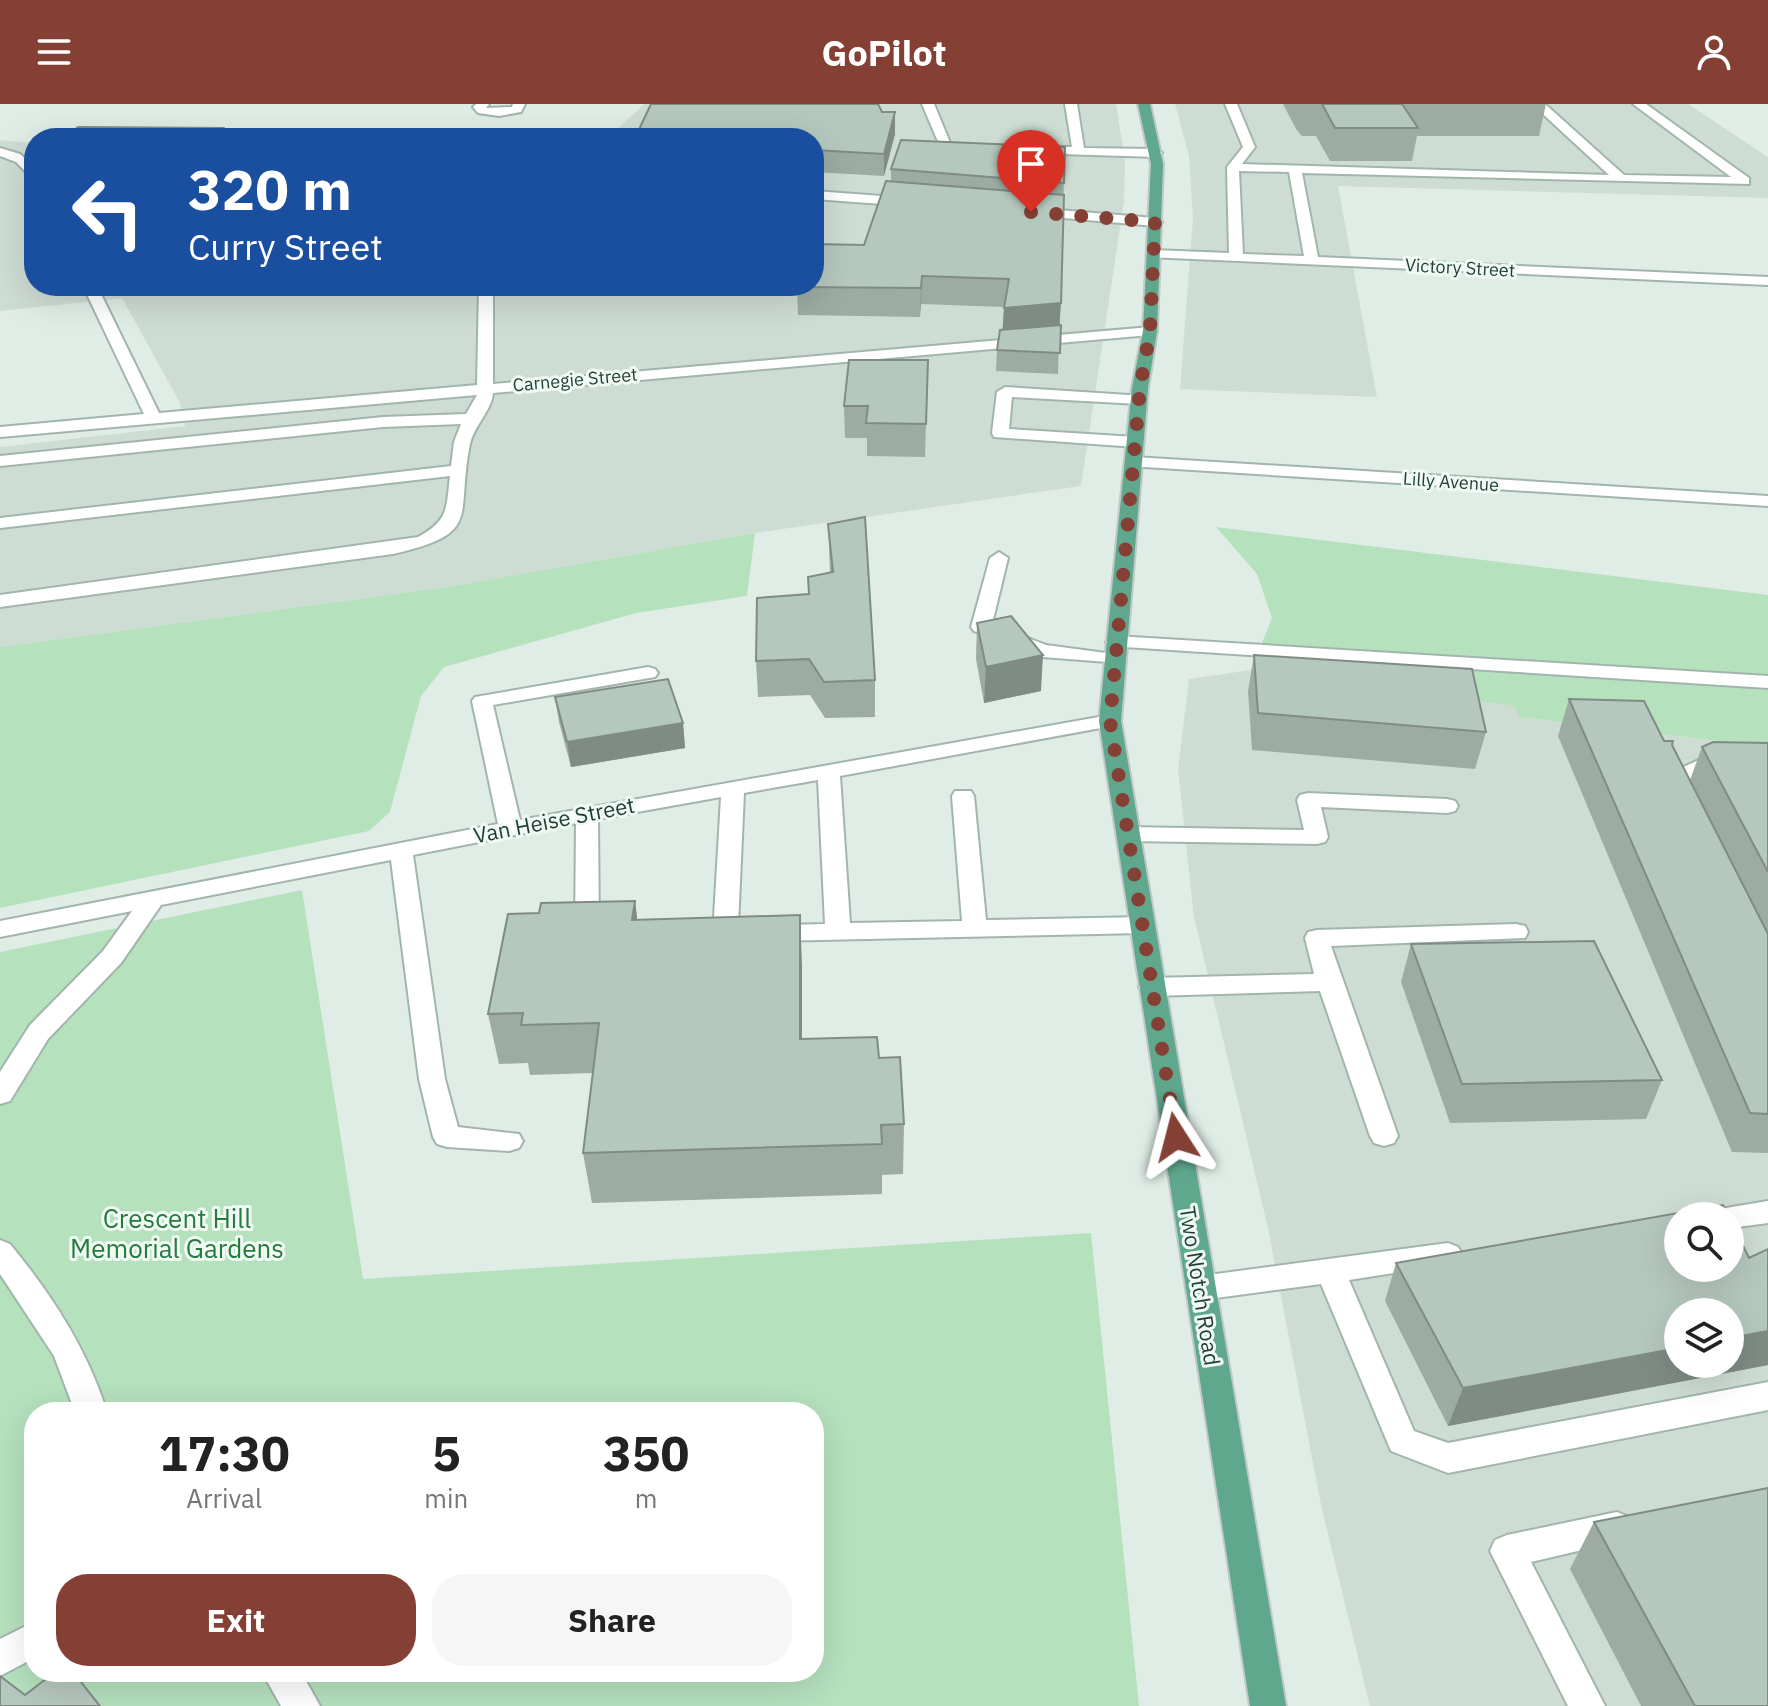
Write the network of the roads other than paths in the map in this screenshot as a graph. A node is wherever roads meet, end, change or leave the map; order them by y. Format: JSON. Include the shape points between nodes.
{"nodes":[{"id":1,"x":483,"y":104,"type":"edge"},
{"id":2,"x":519,"y":104,"type":"edge"},
{"id":3,"x":928,"y":104,"type":"edge"},
{"id":4,"x":1071,"y":104,"type":"edge"},
{"id":5,"x":1144,"y":104,"type":"edge"},
{"id":6,"x":1231,"y":104,"type":"edge"},
{"id":7,"x":1538,"y":104,"type":"edge"},
{"id":8,"x":1639,"y":104,"type":"edge"},
{"id":9,"x":991,"y":149,"type":"edge"},
{"id":10,"x":1020,"y":150,"type":"edge"},
{"id":11,"x":1079,"y":151,"type":"junction"},
{"id":12,"x":0,"y":152,"type":"edge"},
{"id":13,"x":1156,"y":153,"type":"junction"},
{"id":14,"x":24,"y":161,"type":"edge"},
{"id":15,"x":1233,"y":167,"type":"junction"},
{"id":16,"x":1295,"y":169,"type":"junction"},
{"id":17,"x":1621,"y":179,"type":"junction"},
{"id":18,"x":824,"y":196,"type":"edge"},
{"id":19,"x":922,"y":203,"type":"edge"},
{"id":20,"x":1015,"y":211,"type":"edge"},
{"id":21,"x":1155,"y":222,"type":"junction"},
{"id":22,"x":1153,"y":254,"type":"junction"},
{"id":23,"x":1236,"y":258,"type":"junction"},
{"id":24,"x":1312,"y":261,"type":"junction"},
{"id":25,"x":1768,"y":281,"type":"edge"},
{"id":26,"x":95,"y":296,"type":"edge"},
{"id":27,"x":486,"y":296,"type":"edge"},
{"id":28,"x":1150,"y":331,"type":"junction"},
{"id":29,"x":486,"y":387,"type":"junction"},
{"id":30,"x":1139,"y":399,"type":"junction"},
{"id":31,"x":154,"y":419,"type":"junction"},
{"id":32,"x":471,"y":419,"type":"junction"},
{"id":33,"x":0,"y":432,"type":"edge"},
{"id":34,"x":1135,"y":452,"type":"junction"},
{"id":35,"x":0,"y":461,"type":"edge"},
{"id":36,"x":458,"y":470,"type":"junction"},
{"id":37,"x":1768,"y":501,"type":"edge"},
{"id":38,"x":0,"y":523,"type":"edge"},
{"id":39,"x":999,"y":558,"type":"dead end"},
{"id":40,"x":0,"y":601,"type":"edge"},
{"id":41,"x":1115,"y":651,"type":"junction"},
{"id":42,"x":648,"y":673,"type":"dead end"},
{"id":43,"x":1768,"y":682,"type":"edge"},
{"id":44,"x":1110,"y":721,"type":"junction"},
{"id":45,"x":829,"y":771,"type":"junction"},
{"id":46,"x":1768,"y":771,"type":"edge"},
{"id":47,"x":733,"y":788,"type":"junction"},
{"id":48,"x":963,"y":796,"type":"dead end"},
{"id":49,"x":1447,"y":806,"type":"dead end"},
{"id":50,"x":587,"y":814,"type":"junction"},
{"id":51,"x":1693,"y":823,"type":"edge"},
{"id":52,"x":510,"y":828,"type":"junction"},
{"id":53,"x":1128,"y":834,"type":"junction"},
{"id":54,"x":401,"y":849,"type":"junction"},
{"id":55,"x":154,"y":898,"type":"junction"},
{"id":56,"x":1143,"y":925,"type":"junction"},
{"id":57,"x":975,"y":928,"type":"junction"},
{"id":58,"x":0,"y":929,"type":"edge"},
{"id":59,"x":838,"y":931,"type":"junction"},
{"id":60,"x":587,"y":932,"type":"edge"},
{"id":61,"x":1516,"y":932,"type":"dead end"},
{"id":62,"x":1329,"y":982,"type":"junction"},
{"id":63,"x":1152,"y":987,"type":"junction"},
{"id":64,"x":0,"y":1094,"type":"edge"},
{"id":65,"x":1384,"y":1136,"type":"dead end"},
{"id":66,"x":509,"y":1141,"type":"dead end"},
{"id":67,"x":1768,"y":1212,"type":"edge"},
{"id":68,"x":1744,"y":1215,"type":"edge"},
{"id":69,"x":0,"y":1252,"type":"edge"},
{"id":70,"x":1472,"y":1252,"type":"edge"},
{"id":71,"x":1330,"y":1271,"type":"junction"},
{"id":72,"x":1201,"y":1288,"type":"junction"},
{"id":73,"x":1768,"y":1396,"type":"edge"},
{"id":74,"x":87,"y":1402,"type":"edge"},
{"id":75,"x":1645,"y":1522,"type":"edge"},
{"id":76,"x":24,"y":1645,"type":"edge"},
{"id":77,"x":0,"y":1658,"type":"edge"},
{"id":78,"x":286,"y":1682,"type":"edge"},
{"id":79,"x":302,"y":1706,"type":"edge"},
{"id":80,"x":1268,"y":1706,"type":"edge"},
{"id":81,"x":1587,"y":1706,"type":"edge"}],
"edges":[{"from":1,"to":2,"type":"street","via":[[480,109],[492,113],[512,111]]},
{"from":3,"to":9,"type":"street","via":[[946,148]]},
{"from":4,"to":11,"type":"street"},
{"from":5,"to":13,"type":"main road","name":"Two Notch Road"},
{"from":6,"to":15,"type":"street","via":[[1249,147]]},
{"from":7,"to":17,"type":"street"},
{"from":8,"to":17,"type":"street","via":[[1745,181]]},
{"from":10,"to":11,"type":"street"},
{"from":11,"to":13,"type":"street"},
{"from":12,"to":14,"type":"street"},
{"from":13,"to":21,"type":"main road","name":"Two Notch Road"},
{"from":15,"to":16,"type":"street"},
{"from":15,"to":23,"type":"street"},
{"from":16,"to":17,"type":"street"},
{"from":16,"to":24,"type":"street"},
{"from":18,"to":19,"type":"street"},
{"from":20,"to":21,"type":"street"},
{"from":21,"to":22,"type":"main road","name":"Two Notch Road"},
{"from":22,"to":23,"type":"street","name":"Victory Street"},
{"from":22,"to":28,"type":"main road","name":"Two Notch Road"},
{"from":23,"to":24,"type":"street","name":"Victory Street"},
{"from":24,"to":25,"type":"street","name":"Victory Street"},
{"from":26,"to":31,"type":"street"},
{"from":27,"to":29,"type":"street"},
{"from":28,"to":29,"type":"street","name":"Carnegie Street"},
{"from":28,"to":30,"type":"main road","name":"Two Notch Road"},
{"from":29,"to":31,"type":"street","name":"Carnegie Street"},
{"from":29,"to":32,"type":"street","via":[[485,399]]},
{"from":30,"to":34,"type":"main road","name":"Two Notch Road"},
{"from":30,"to":34,"type":"street","name":"Lilly Avenue","via":[[1005,392],[1000,433]]},
{"from":31,"to":33,"type":"street","name":"Carnegie Street"},
{"from":32,"to":35,"type":"street","via":[[383,422]]},
{"from":32,"to":36,"type":"street"},
{"from":34,"to":37,"type":"street","name":"Lilly Avenue"},
{"from":34,"to":41,"type":"main road","name":"Two Notch Road"},
{"from":36,"to":38,"type":"street"},
{"from":36,"to":40,"type":"street","via":[[454,514],[446,529],[424,541]]},
{"from":39,"to":41,"type":"street","via":[[981,627],[1042,651]]},
{"from":41,"to":43,"type":"street"},
{"from":41,"to":44,"type":"main road","name":"Two Notch Road"},
{"from":42,"to":52,"type":"street","via":[[482,701]]},
{"from":44,"to":45,"type":"street","name":"Van Heise Street"},
{"from":44,"to":53,"type":"main road","name":"Two Notch Road"},
{"from":45,"to":47,"type":"street","name":"Van Heise Street"},
{"from":45,"to":59,"type":"street"},
{"from":46,"to":51,"type":"street","via":[[1703,765],[1672,781]]},
{"from":47,"to":50,"type":"street","name":"Van Heise Street"},
{"from":47,"to":59,"type":"street","via":[[725,934]]},
{"from":48,"to":57,"type":"street"},
{"from":49,"to":53,"type":"street","via":[[1308,800],[1317,837]]},
{"from":50,"to":52,"type":"street","name":"Van Heise Street"},
{"from":50,"to":60,"type":"street"},
{"from":52,"to":54,"type":"street","name":"Van Heise Street"},
{"from":53,"to":56,"type":"main road","name":"Two Notch Road"},
{"from":54,"to":55,"type":"street","name":"Van Heise Street"},
{"from":54,"to":66,"type":"street","via":[[432,1079],[447,1137]]},
{"from":55,"to":58,"type":"street","name":"Van Heise Street"},
{"from":55,"to":64,"type":"street","via":[[112,957],[39,1032]]},
{"from":56,"to":57,"type":"street"},
{"from":56,"to":63,"type":"main road","name":"Two Notch Road"},
{"from":57,"to":59,"type":"street"},
{"from":61,"to":62,"type":"street","via":[[1317,938]]},
{"from":62,"to":63,"type":"street"},
{"from":62,"to":65,"type":"street"},
{"from":63,"to":72,"type":"main road","name":"Two Notch Road"},
{"from":67,"to":68,"type":"street"},
{"from":69,"to":74,"type":"street","via":[[69,1356]]},
{"from":70,"to":71,"type":"street"},
{"from":71,"to":72,"type":"street"},
{"from":71,"to":73,"type":"street","via":[[1402,1441],[1448,1458]]},
{"from":72,"to":80,"type":"main road","name":"Two Notch Road"},
{"from":75,"to":81,"type":"street","via":[[1507,1551]]},
{"from":76,"to":77,"type":"street"},
{"from":78,"to":79,"type":"street"}]}
